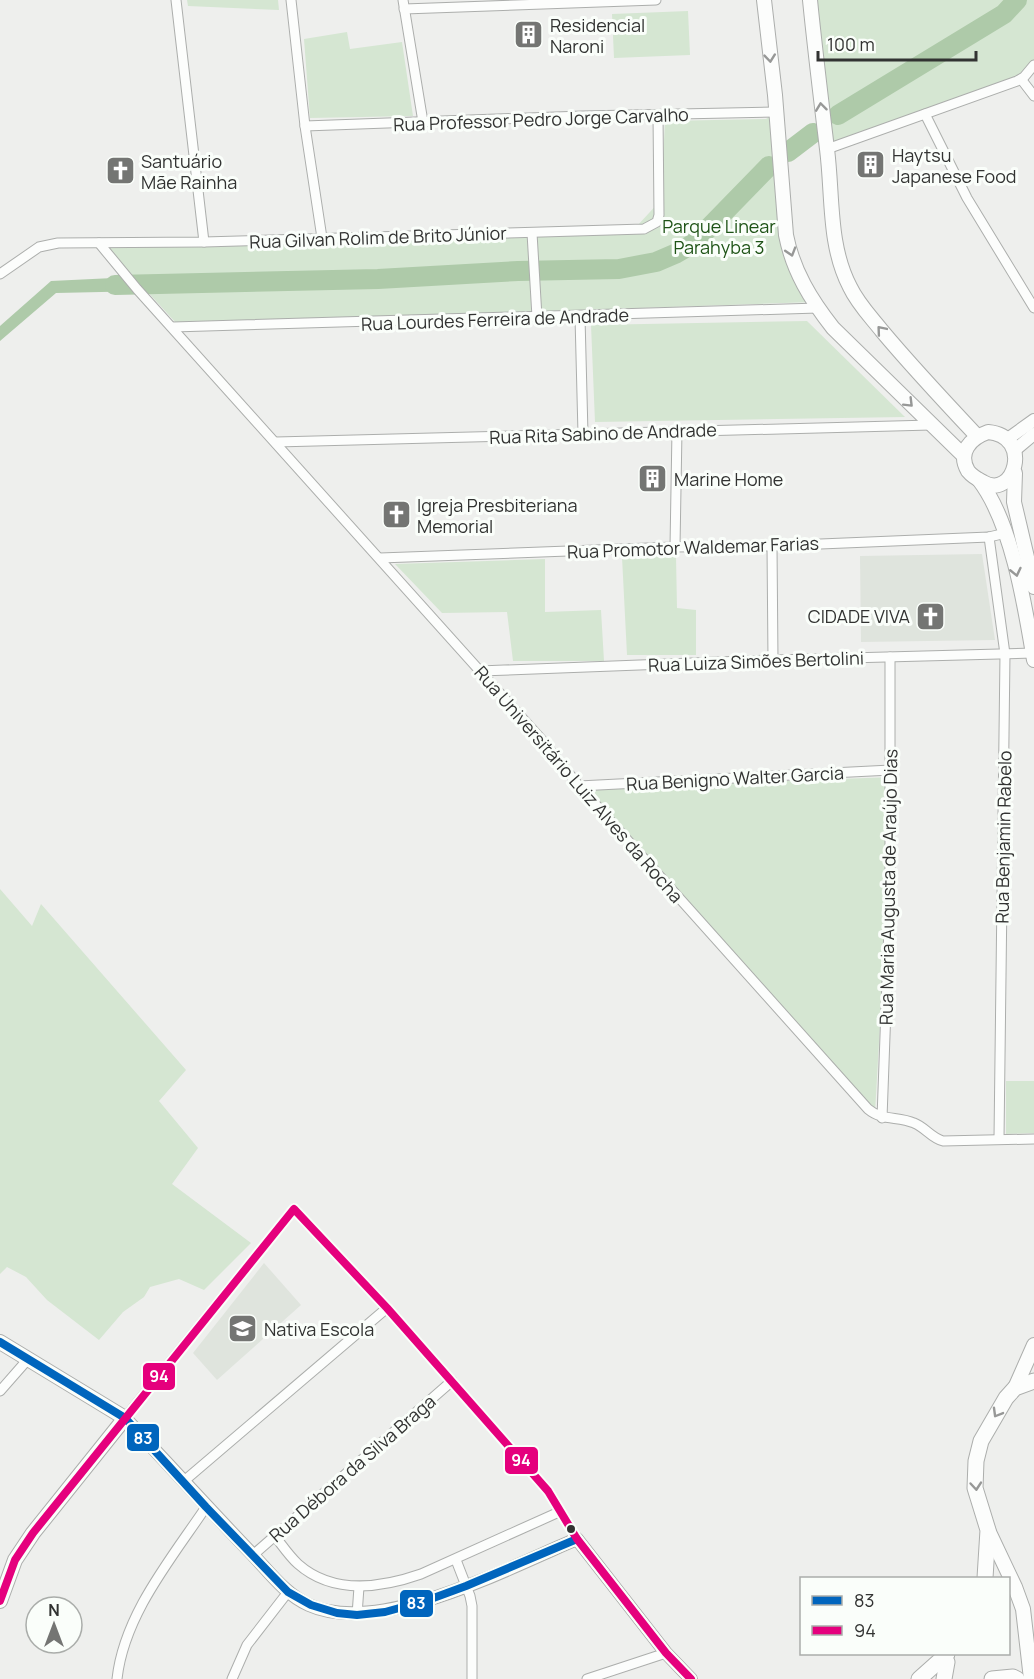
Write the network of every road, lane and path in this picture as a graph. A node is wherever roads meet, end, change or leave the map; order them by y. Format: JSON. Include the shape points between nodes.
{"nodes":[{"id":1,"x":176,"y":0,"type":"edge"},
{"id":2,"x":291,"y":0,"type":"edge"},
{"id":3,"x":656,"y":0,"type":"edge"},
{"id":4,"x":764,"y":0,"type":"edge"},
{"id":5,"x":810,"y":0,"type":"edge"},
{"id":6,"x":404,"y":5,"type":"edge"},
{"id":7,"x":1034,"y":65,"type":"edge"},
{"id":8,"x":1021,"y":79,"type":"junction"},
{"id":9,"x":1034,"y":96,"type":"edge"},
{"id":10,"x":776,"y":112,"type":"junction"},
{"id":11,"x":925,"y":114,"type":"junction"},
{"id":12,"x":658,"y":115,"type":"junction"},
{"id":13,"x":423,"y":122,"type":"junction"},
{"id":14,"x":305,"y":126,"type":"junction"},
{"id":15,"x":827,"y":149,"type":"junction"},
{"id":16,"x":532,"y":233,"type":"junction"},
{"id":17,"x":322,"y":238,"type":"junction"},
{"id":18,"x":204,"y":242,"type":"junction"},
{"id":19,"x":99,"y":243,"type":"junction"},
{"id":20,"x":0,"y":274,"type":"edge"},
{"id":21,"x":818,"y":308,"type":"junction"},
{"id":22,"x":1034,"y":308,"type":"edge"},
{"id":23,"x":537,"y":317,"type":"junction"},
{"id":24,"x":580,"y":317,"type":"junction"},
{"id":25,"x":173,"y":327,"type":"junction"},
{"id":26,"x":1034,"y":420,"type":"edge"},
{"id":27,"x":931,"y":425,"type":"junction"},
{"id":28,"x":677,"y":430,"type":"junction"},
{"id":29,"x":583,"y":434,"type":"junction"},
{"id":30,"x":1034,"y":434,"type":"edge"},
{"id":31,"x":977,"y":436,"type":"junction"},
{"id":32,"x":276,"y":442,"type":"junction"},
{"id":33,"x":1013,"y":443,"type":"junction"},
{"id":34,"x":964,"y":456,"type":"junction"},
{"id":35,"x":1015,"y":473,"type":"junction"},
{"id":36,"x":979,"y":480,"type":"junction"},
{"id":37,"x":1006,"y":533,"type":"junction"},
{"id":38,"x":989,"y":537,"type":"junction"},
{"id":39,"x":772,"y":546,"type":"junction"},
{"id":40,"x":675,"y":547,"type":"junction"},
{"id":41,"x":1030,"y":552,"type":"edge"},
{"id":42,"x":380,"y":558,"type":"junction"},
{"id":43,"x":1034,"y":587,"type":"edge"},
{"id":44,"x":1005,"y":654,"type":"junction"},
{"id":45,"x":890,"y":657,"type":"junction"},
{"id":46,"x":1033,"y":657,"type":"edge"},
{"id":47,"x":773,"y":660,"type":"junction"},
{"id":48,"x":480,"y":671,"type":"junction"},
{"id":49,"x":891,"y":770,"type":"junction"},
{"id":50,"x":579,"y":786,"type":"junction"},
{"id":51,"x":882,"y":1118,"type":"junction"},
{"id":52,"x":999,"y":1138,"type":"junction"},
{"id":53,"x":1034,"y":1139,"type":"edge"},
{"id":54,"x":387,"y":1308,"type":"junction"},
{"id":55,"x":0,"y":1342,"type":"edge"},
{"id":56,"x":1034,"y":1345,"type":"edge"},
{"id":57,"x":29,"y":1358,"type":"junction"},
{"id":58,"x":452,"y":1381,"type":"junction"},
{"id":59,"x":1034,"y":1381,"type":"edge"},
{"id":60,"x":1015,"y":1388,"type":"junction"},
{"id":61,"x":0,"y":1391,"type":"edge"},
{"id":62,"x":125,"y":1418,"type":"junction"},
{"id":63,"x":184,"y":1481,"type":"junction"},
{"id":64,"x":206,"y":1508,"type":"junction"},
{"id":65,"x":559,"y":1512,"type":"junction"},
{"id":66,"x":988,"y":1530,"type":"junction"},
{"id":67,"x":274,"y":1535,"type":"junction"},
{"id":68,"x":577,"y":1539,"type":"junction"},
{"id":69,"x":253,"y":1555,"type":"junction"},
{"id":70,"x":456,"y":1560,"type":"junction"},
{"id":71,"x":985,"y":1577,"type":"edge"},
{"id":72,"x":1010,"y":1577,"type":"edge"},
{"id":73,"x":1010,"y":1577,"type":"edge"},
{"id":74,"x":466,"y":1586,"type":"junction"},
{"id":75,"x":359,"y":1587,"type":"junction"},
{"id":76,"x":288,"y":1592,"type":"junction"},
{"id":77,"x":0,"y":1601,"type":"edge"},
{"id":78,"x":357,"y":1614,"type":"junction"},
{"id":79,"x":666,"y":1653,"type":"junction"},
{"id":80,"x":945,"y":1655,"type":"edge"},
{"id":81,"x":117,"y":1679,"type":"edge"},
{"id":82,"x":232,"y":1679,"type":"edge"},
{"id":83,"x":472,"y":1679,"type":"edge"},
{"id":84,"x":587,"y":1679,"type":"edge"},
{"id":85,"x":691,"y":1679,"type":"edge"},
{"id":86,"x":919,"y":1679,"type":"edge"},
{"id":87,"x":944,"y":1679,"type":"edge"},
{"id":88,"x":992,"y":1679,"type":"edge"},
{"id":89,"x":1017,"y":1679,"type":"edge"},
{"id":90,"x":1031,"y":1679,"type":"edge"}],
"edges":[{"from":1,"to":18,"type":"street"},
{"from":2,"to":14,"type":"street"},
{"from":3,"to":6,"type":"street"},
{"from":4,"to":10,"type":"main road","one_way":true},
{"from":15,"to":5,"type":"main road","one_way":true},
{"from":6,"to":13,"type":"street"},
{"from":7,"to":8,"type":"street"},
{"from":8,"to":9,"type":"street"},
{"from":8,"to":11,"type":"street"},
{"from":10,"to":12,"type":"street","name":"Rua Professor Pedro Jorge Carvalho"},
{"from":10,"to":21,"type":"main road","one_way":true,"via":[[788,246],[802,283]]},
{"from":11,"to":15,"type":"street"},
{"from":11,"to":22,"type":"street","via":[[967,198]]},
{"from":12,"to":13,"type":"street","name":"Rua Professor Pedro Jorge Carvalho"},
{"from":12,"to":16,"type":"street","name":"Rua Gilvan Rolim de Brito Júnior","via":[[657,222],[644,229]]},
{"from":13,"to":14,"type":"street","name":"Rua Professor Pedro Jorge Carvalho"},
{"from":14,"to":17,"type":"street"},
{"from":31,"to":15,"type":"main road","one_way":true,"via":[[921,377],[851,290],[835,243]]},
{"from":16,"to":17,"type":"street","name":"Rua Gilvan Rolim de Brito Júnior"},
{"from":16,"to":23,"type":"street"},
{"from":17,"to":18,"type":"street","name":"Rua Gilvan Rolim de Brito Júnior"},
{"from":18,"to":19,"type":"street","name":"Rua Gilvan Rolim de Brito Júnior"},
{"from":19,"to":20,"type":"street","name":"Rua Gilvan Rolim de Brito Júnior","via":[[47,244]]},
{"from":19,"to":25,"type":"street","name":"Rua Universitário Luiz Alves da Rocha"},
{"from":21,"to":24,"type":"street","name":"Rua Lourdes Ferreira de Andrade"},
{"from":21,"to":27,"type":"main road","one_way":true,"via":[[833,328]]},
{"from":23,"to":24,"type":"street","name":"Rua Lourdes Ferreira de Andrade"},
{"from":23,"to":25,"type":"street","name":"Rua Lourdes Ferreira de Andrade"},
{"from":24,"to":29,"type":"street"},
{"from":25,"to":32,"type":"street","name":"Rua Universitário Luiz Alves da Rocha"},
{"from":26,"to":33,"type":"street"},
{"from":27,"to":28,"type":"street","name":"Rua Rita Sabino de Andrade"},
{"from":27,"to":34,"type":"main road"},
{"from":28,"to":29,"type":"street","name":"Rua Rita Sabino de Andrade"},
{"from":28,"to":40,"type":"street"},
{"from":29,"to":32,"type":"street","name":"Rua Rita Sabino de Andrade"},
{"from":30,"to":33,"type":"street"},
{"from":31,"to":33,"type":"main road","via":[[999,433]]},
{"from":31,"to":34,"type":"main road","via":[[968,444]]},
{"from":32,"to":42,"type":"street","name":"Rua Universitário Luiz Alves da Rocha"},
{"from":33,"to":35,"type":"main road","via":[[1019,456]]},
{"from":34,"to":36,"type":"main road","via":[[969,472]]},
{"from":35,"to":36,"type":"main road","via":[[1000,484],[987,485]]},
{"from":35,"to":41,"type":"main road","via":[[1014,502]]},
{"from":36,"to":37,"type":"main road","via":[[993,500]]},
{"from":37,"to":38,"type":"street","name":"Rua Promotor Waldemar Farias"},
{"from":37,"to":46,"type":"main road","one_way":true},
{"from":38,"to":39,"type":"street","name":"Rua Promotor Waldemar Farias"},
{"from":38,"to":44,"type":"street","name":"Rua Benjamin Rabelo"},
{"from":39,"to":40,"type":"street","name":"Rua Promotor Waldemar Farias"},
{"from":39,"to":47,"type":"street"},
{"from":40,"to":42,"type":"street","name":"Rua Promotor Waldemar Farias"},
{"from":41,"to":43,"type":"main road"},
{"from":42,"to":48,"type":"street","name":"Rua Universitário Luiz Alves da Rocha"},
{"from":44,"to":45,"type":"street","name":"Rua Luiza Simões Bertolini"},
{"from":44,"to":46,"type":"street","name":"Rua Luiza Simões Bertolini"},
{"from":44,"to":52,"type":"street","name":"Rua Benjamin Rabelo"},
{"from":45,"to":47,"type":"street","name":"Rua Luiza Simões Bertolini"},
{"from":45,"to":49,"type":"street","name":"Rua Maria Augusta de Araújo Dias"},
{"from":47,"to":48,"type":"street","name":"Rua Luiza Simões Bertolini"},
{"from":48,"to":50,"type":"street","name":"Rua Universitário Luiz Alves da Rocha"},
{"from":49,"to":50,"type":"street","name":"Rua Benigno Walter Garcia"},
{"from":49,"to":51,"type":"street","name":"Rua Maria Augusta de Araújo Dias"},
{"from":50,"to":51,"type":"street","name":"Rua Universitário Luiz Alves da Rocha","via":[[868,1109]]},
{"from":51,"to":52,"type":"street","via":[[920,1125],[943,1141]]},
{"from":52,"to":53,"type":"street"},
{"from":54,"to":58,"type":"street"},
{"from":54,"to":62,"type":"street","via":[[294,1209]]},
{"from":54,"to":63,"type":"street"},
{"from":55,"to":57,"type":"main road"},
{"from":56,"to":60,"type":"main road"},
{"from":57,"to":61,"type":"street"},
{"from":57,"to":62,"type":"main road"},
{"from":58,"to":65,"type":"street","via":[[548,1491]]},
{"from":58,"to":67,"type":"street","name":"Rua Débora da Silva Braga"},
{"from":59,"to":60,"type":"main road"},
{"from":60,"to":66,"type":"main road","one_way":true,"via":[[981,1440],[976,1461],[975,1488]]},
{"from":62,"to":63,"type":"street"},
{"from":62,"to":77,"type":"main road","via":[[33,1533],[15,1560]]},
{"from":63,"to":64,"type":"street"},
{"from":64,"to":69,"type":"street"},
{"from":64,"to":81,"type":"street","via":[[134,1621],[118,1663]]},
{"from":65,"to":68,"type":"street"},
{"from":65,"to":70,"type":"street"},
{"from":66,"to":71,"type":"main road"},
{"from":66,"to":72,"type":"main road"},
{"from":67,"to":69,"type":"street","name":"Rua Débora da Silva Braga"},
{"from":67,"to":75,"type":"street","via":[[299,1565],[315,1575]]},
{"from":68,"to":74,"type":"street"},
{"from":68,"to":79,"type":"street"},
{"from":69,"to":76,"type":"street"},
{"from":70,"to":74,"type":"street"},
{"from":70,"to":75,"type":"street","via":[[403,1580]]},
{"from":73,"to":90,"type":"main road","via":[[1020,1599]]},
{"from":74,"to":78,"type":"street","via":[[385,1612]]},
{"from":74,"to":83,"type":"street","via":[[472,1606]]},
{"from":75,"to":78,"type":"street"},
{"from":76,"to":78,"type":"street","via":[[310,1605]]},
{"from":76,"to":82,"type":"street","via":[[247,1645]]},
{"from":79,"to":84,"type":"street"},
{"from":79,"to":85,"type":"street"},
{"from":80,"to":86,"type":"main road"},
{"from":80,"to":87,"type":"main road"},
{"from":88,"to":89,"type":"main road"}]}
